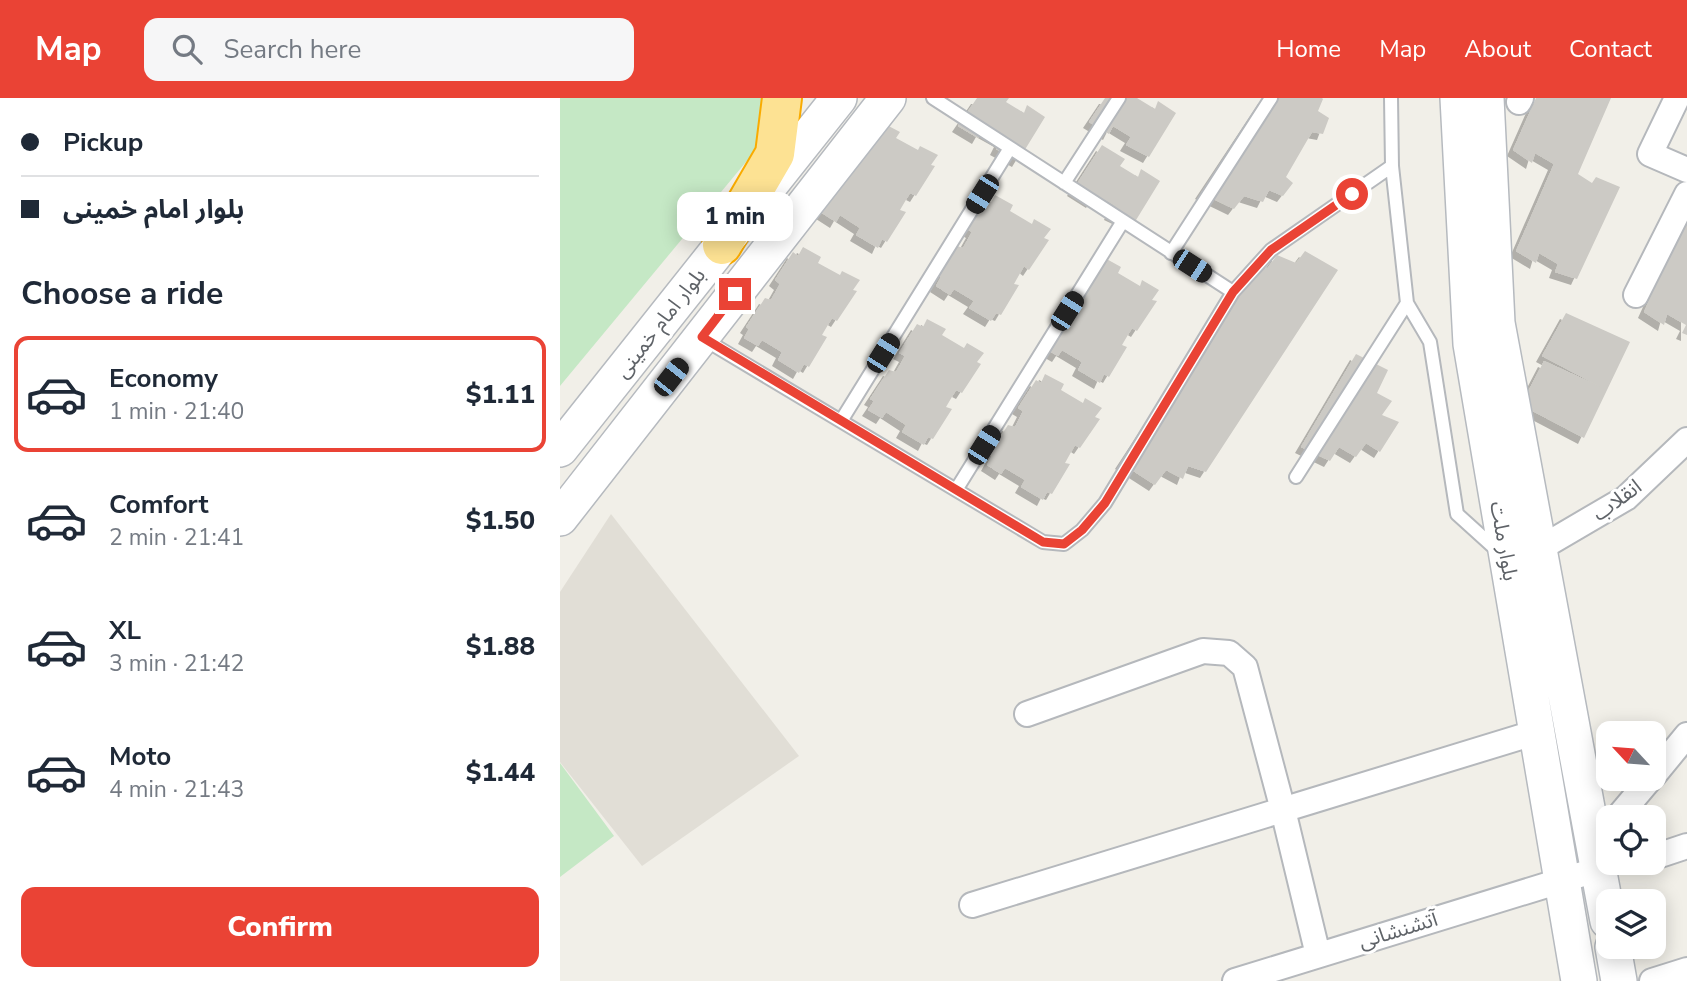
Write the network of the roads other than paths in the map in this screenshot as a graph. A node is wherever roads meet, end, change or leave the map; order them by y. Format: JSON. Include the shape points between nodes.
{"nodes":[{"id":1,"x":782,"y":98,"type":"edge"},
{"id":2,"x":839,"y":98,"type":"edge"},
{"id":3,"x":888,"y":98,"type":"edge"},
{"id":4,"x":933,"y":98,"type":"edge"},
{"id":5,"x":1119,"y":98,"type":"edge"},
{"id":6,"x":1270,"y":98,"type":"edge"},
{"id":7,"x":1391,"y":98,"type":"edge"},
{"id":8,"x":1458,"y":98,"type":"edge"},
{"id":9,"x":1677,"y":98,"type":"edge"},
{"id":10,"x":1509,"y":99,"type":"edge"},
{"id":11,"x":1010,"y":149,"type":"junction"},
{"id":12,"x":1392,"y":166,"type":"junction"},
{"id":13,"x":1687,"y":170,"type":"edge"},
{"id":14,"x":1064,"y":183,"type":"junction"},
{"id":15,"x":1687,"y":194,"type":"edge"},
{"id":16,"x":1123,"y":221,"type":"junction"},
{"id":17,"x":722,"y":245,"type":"junction"},
{"id":18,"x":1171,"y":253,"type":"junction"},
{"id":19,"x":1233,"y":292,"type":"junction"},
{"id":20,"x":1636,"y":295,"type":"dead end"},
{"id":21,"x":1407,"y":303,"type":"junction"},
{"id":22,"x":702,"y":337,"type":"junction"},
{"id":23,"x":841,"y":421,"type":"junction"},
{"id":24,"x":1687,"y":440,"type":"edge"},
{"id":25,"x":566,"y":441,"type":"edge"},
{"id":26,"x":609,"y":456,"type":"junction"},
{"id":27,"x":1296,"y":477,"type":"dead end"},
{"id":28,"x":956,"y":490,"type":"junction"},
{"id":29,"x":560,"y":518,"type":"edge"},
{"id":30,"x":1523,"y":554,"type":"junction"},
{"id":31,"x":1027,"y":714,"type":"dead end"},
{"id":32,"x":1537,"y":732,"type":"junction"},
{"id":33,"x":1687,"y":735,"type":"edge"},
{"id":34,"x":1666,"y":760,"type":"edge"},
{"id":35,"x":1640,"y":791,"type":"edge"},
{"id":36,"x":1628,"y":805,"type":"edge"},
{"id":37,"x":1283,"y":810,"type":"junction"},
{"id":38,"x":1596,"y":833,"type":"edge"},
{"id":39,"x":1687,"y":846,"type":"edge"},
{"id":40,"x":1596,"y":851,"type":"edge"},
{"id":41,"x":1666,"y":853,"type":"edge"},
{"id":42,"x":1562,"y":878,"type":"junction"},
{"id":43,"x":972,"y":905,"type":"dead end"},
{"id":44,"x":1318,"y":955,"type":"junction"},
{"id":45,"x":1615,"y":959,"type":"edge"},
{"id":46,"x":1687,"y":970,"type":"edge"},
{"id":47,"x":1656,"y":980,"type":"edge"},
{"id":48,"x":1235,"y":981,"type":"edge"},
{"id":49,"x":1579,"y":981,"type":"edge"},
{"id":50,"x":1619,"y":981,"type":"edge"}],
"edges":[{"from":1,"to":17,"type":"highway","via":[[775,154]]},
{"from":2,"to":17,"type":"street","name":"بلوار امام خمینی"},
{"from":3,"to":22,"type":"street","name":"بلوار امام خمینی"},
{"from":4,"to":11,"type":"lane"},
{"from":5,"to":14,"type":"lane"},
{"from":6,"to":18,"type":"lane"},
{"from":7,"to":12,"type":"lane"},
{"from":8,"to":30,"type":"street","name":"بلوار ملت","via":[[1471,344]]},
{"from":9,"to":13,"type":"street","via":[[1650,154]]},
{"from":10,"to":30,"type":"street","name":"بلوار ملت","via":[[1497,323]]},
{"from":11,"to":14,"type":"lane"},
{"from":11,"to":23,"type":"lane"},
{"from":12,"to":19,"type":"lane","via":[[1271,250]]},
{"from":12,"to":21,"type":"lane"},
{"from":14,"to":16,"type":"lane"},
{"from":15,"to":20,"type":"street"},
{"from":16,"to":18,"type":"lane"},
{"from":16,"to":28,"type":"lane"},
{"from":17,"to":25,"type":"street","name":"بلوار امام خمینی"},
{"from":18,"to":19,"type":"lane"},
{"from":19,"to":28,"type":"lane","via":[[1105,503],[1064,544],[1043,542]]},
{"from":21,"to":27,"type":"lane"},
{"from":21,"to":30,"type":"lane","via":[[1430,342],[1457,514]]},
{"from":22,"to":23,"type":"lane"},
{"from":22,"to":26,"type":"street","name":"بلوار امام خمینی"},
{"from":23,"to":28,"type":"lane"},
{"from":24,"to":30,"type":"street","name":"انقلاب","via":[[1626,498]]},
{"from":25,"to":26,"type":"street","via":[[589,457]]},
{"from":26,"to":29,"type":"street","name":"بلوار امام خمینی"},
{"from":30,"to":32,"type":"street","name":"بلوار ملت"},
{"from":30,"to":38,"type":"street","name":"بلوار ملت"},
{"from":31,"to":37,"type":"street","via":[[1203,651],[1229,653],[1245,667]]},
{"from":32,"to":37,"type":"street"},
{"from":32,"to":42,"type":"street","name":"بلوار ملت"},
{"from":33,"to":34,"type":"street"},
{"from":35,"to":36,"type":"street"},
{"from":37,"to":43,"type":"street"},
{"from":37,"to":44,"type":"street"},
{"from":39,"to":41,"type":"street"},
{"from":40,"to":42,"type":"street","name":"آتشنشانی"},
{"from":42,"to":44,"type":"street","name":"آتشنشانی"},
{"from":42,"to":49,"type":"street","name":"بلوار ملت"},
{"from":44,"to":48,"type":"street","name":"آتشنشانی"},
{"from":45,"to":50,"type":"street"},
{"from":46,"to":47,"type":"street"}]}
